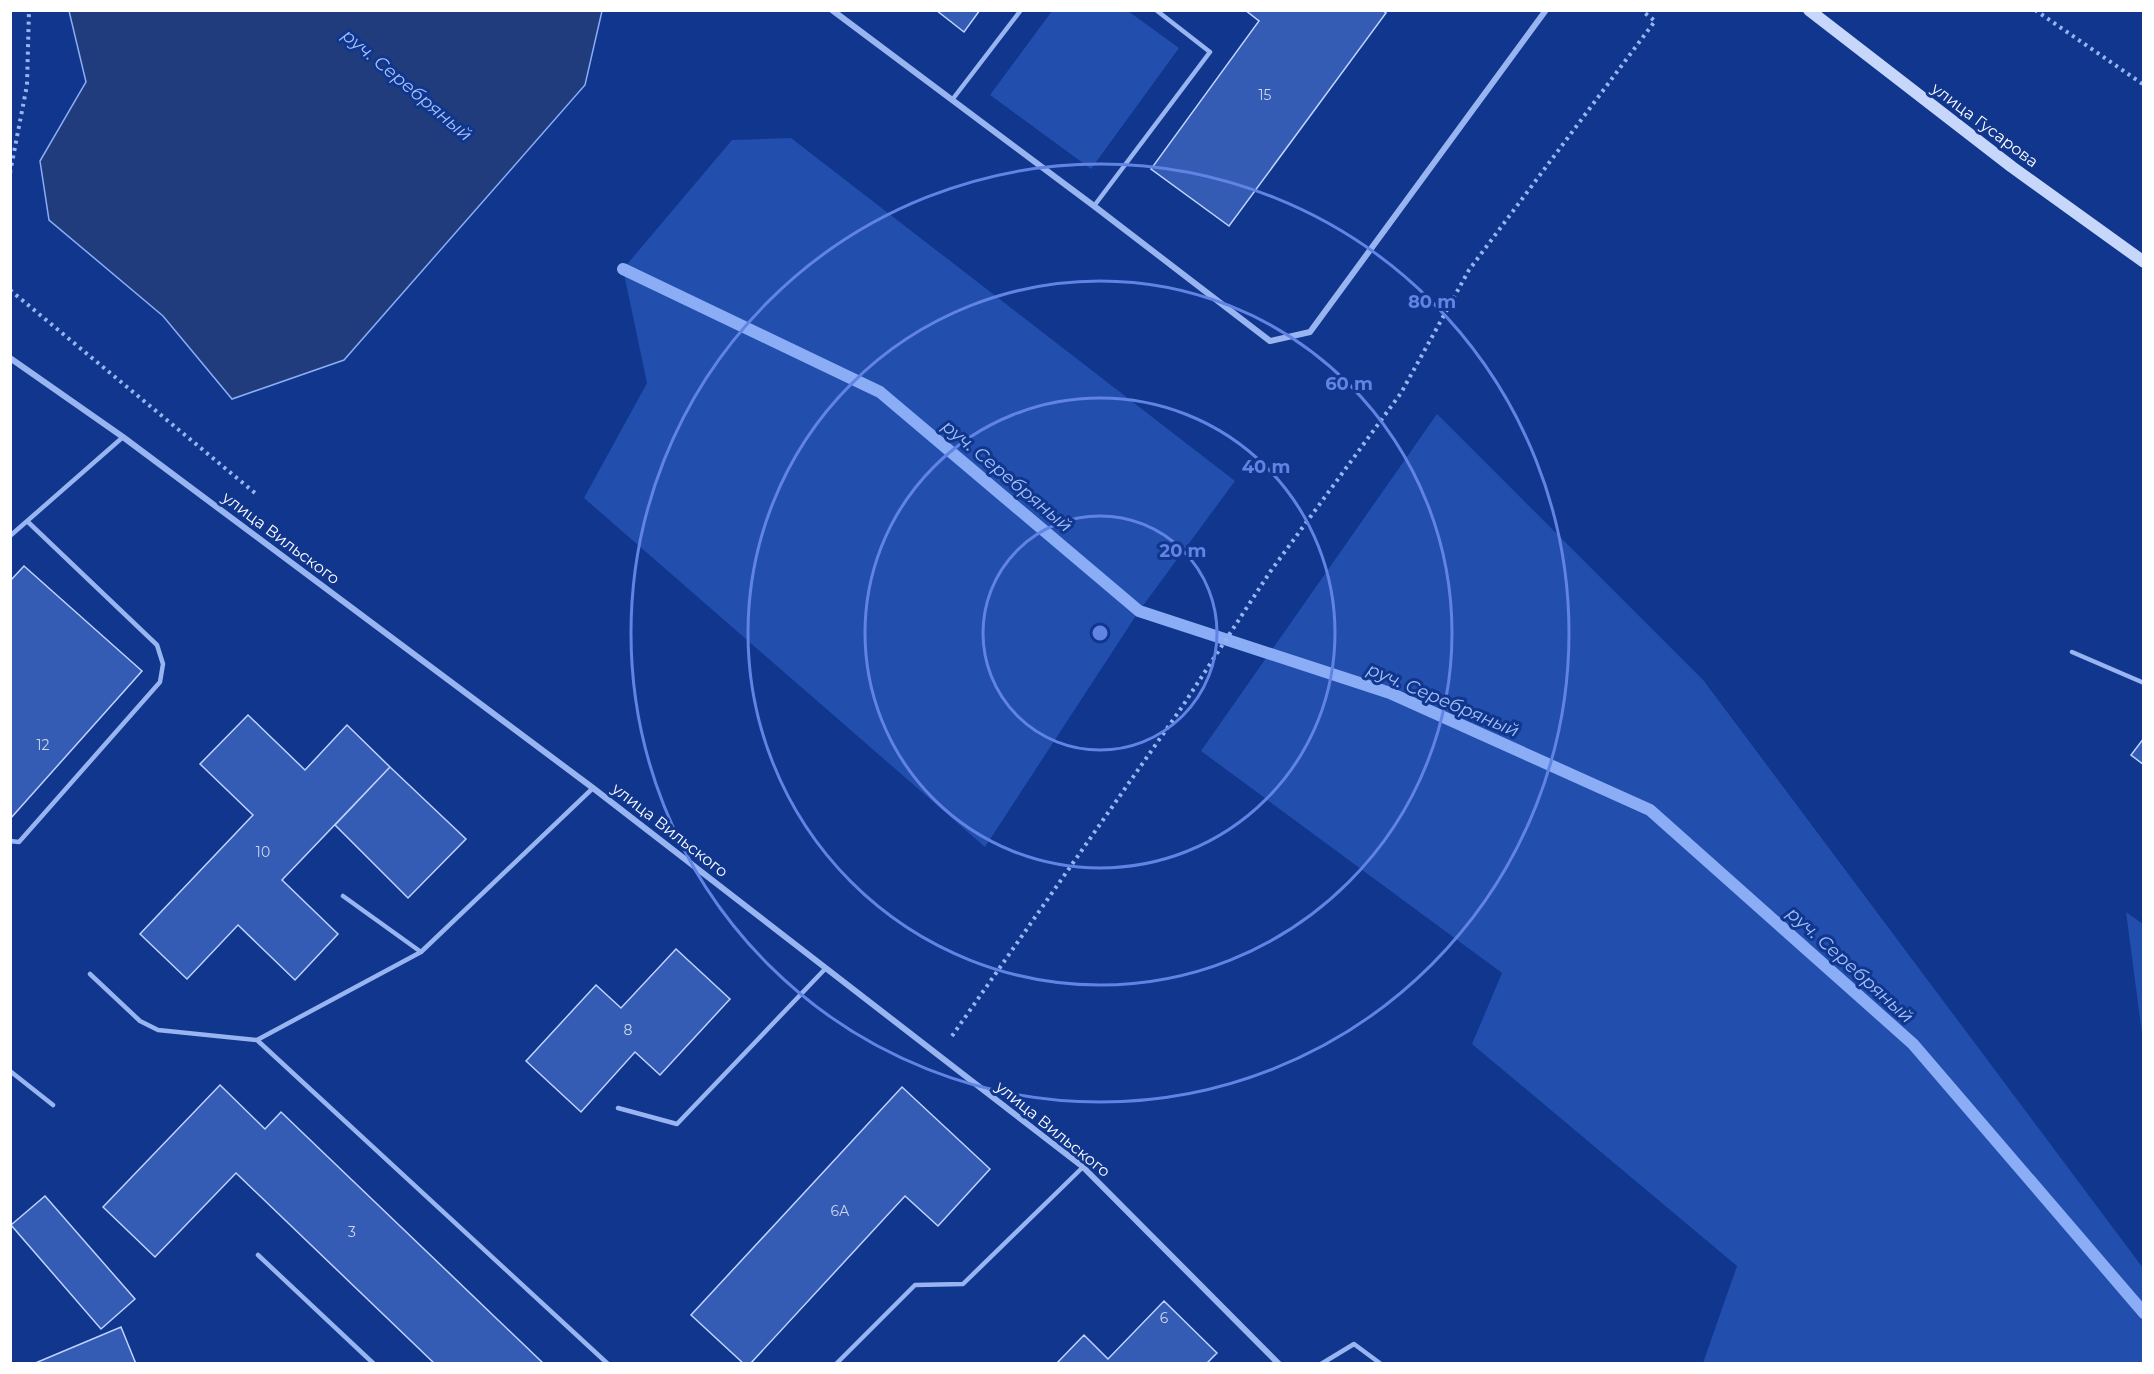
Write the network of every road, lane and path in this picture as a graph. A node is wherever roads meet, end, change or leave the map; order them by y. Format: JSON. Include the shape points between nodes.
{"nodes":[{"id":1,"x":29,"y":10,"type":"edge"},
{"id":2,"x":832,"y":10,"type":"edge"},
{"id":3,"x":1021,"y":10,"type":"edge"},
{"id":4,"x":1156,"y":10,"type":"edge"},
{"id":5,"x":1546,"y":10,"type":"edge"},
{"id":6,"x":1641,"y":10,"type":"edge"},
{"id":7,"x":1809,"y":10,"type":"edge"},
{"id":8,"x":2035,"y":10,"type":"edge"},
{"id":9,"x":2144,"y":85,"type":"edge"},
{"id":10,"x":952,"y":100,"type":"junction"},
{"id":11,"x":10,"y":173,"type":"edge"},
{"id":12,"x":1094,"y":206,"type":"junction"},
{"id":13,"x":2144,"y":262,"type":"edge"},
{"id":14,"x":10,"y":290,"type":"edge"},
{"id":15,"x":10,"y":358,"type":"edge"},
{"id":16,"x":123,"y":437,"type":"junction"},
{"id":17,"x":255,"y":493,"type":"dead end"},
{"id":18,"x":27,"y":520,"type":"junction"},
{"id":19,"x":10,"y":536,"type":"edge"},
{"id":20,"x":2072,"y":652,"type":"dead end"},
{"id":21,"x":2144,"y":683,"type":"edge"},
{"id":22,"x":593,"y":788,"type":"junction"},
{"id":23,"x":10,"y":841,"type":"edge"},
{"id":24,"x":343,"y":896,"type":"dead end"},
{"id":25,"x":421,"y":952,"type":"junction"},
{"id":26,"x":825,"y":969,"type":"junction"},
{"id":27,"x":90,"y":974,"type":"dead end"},
{"id":28,"x":257,"y":1040,"type":"junction"},
{"id":29,"x":937,"y":1056,"type":"junction"},
{"id":30,"x":10,"y":1071,"type":"edge"},
{"id":31,"x":53,"y":1105,"type":"dead end"},
{"id":32,"x":618,"y":1108,"type":"dead end"},
{"id":33,"x":1083,"y":1167,"type":"junction"},
{"id":34,"x":258,"y":1255,"type":"dead end"},
{"id":35,"x":374,"y":1364,"type":"edge"},
{"id":36,"x":608,"y":1364,"type":"edge"},
{"id":37,"x":836,"y":1364,"type":"edge"},
{"id":38,"x":1279,"y":1364,"type":"edge"},
{"id":39,"x":1321,"y":1364,"type":"edge"},
{"id":40,"x":1381,"y":1364,"type":"edge"}],
"edges":[{"from":1,"to":11,"type":"path","via":[[27,85]]},
{"from":2,"to":10,"type":"street"},
{"from":3,"to":10,"type":"lane"},
{"from":4,"to":12,"type":"lane","via":[[1210,52]]},
{"from":5,"to":12,"type":"street","via":[[1310,332],[1270,341]]},
{"from":6,"to":29,"type":"path","via":[[1655,21],[1469,270],[1401,393],[1270,572],[1182,707]]},
{"from":7,"to":13,"type":"main road","name":"улица Гусарова","via":[[2012,167]]},
{"from":8,"to":9,"type":"path"},
{"from":10,"to":12,"type":"street"},
{"from":14,"to":17,"type":"path"},
{"from":15,"to":16,"type":"street","name":"улица Вильского"},
{"from":16,"to":18,"type":"lane"},
{"from":16,"to":22,"type":"street","name":"улица Вильского"},
{"from":18,"to":19,"type":"lane"},
{"from":18,"to":23,"type":"lane","via":[[157,645],[163,664],[160,682],[19,842]]},
{"from":20,"to":21,"type":"lane"},
{"from":22,"to":25,"type":"lane"},
{"from":22,"to":26,"type":"street","name":"улица Вильского"},
{"from":24,"to":25,"type":"lane"},
{"from":25,"to":28,"type":"lane"},
{"from":26,"to":29,"type":"street","name":"улица Вильского"},
{"from":26,"to":32,"type":"lane","via":[[676,1124]]},
{"from":27,"to":28,"type":"lane","via":[[141,1021],[158,1030]]},
{"from":28,"to":36,"type":"lane"},
{"from":29,"to":33,"type":"street","name":"улица Вильского"},
{"from":30,"to":31,"type":"lane"},
{"from":33,"to":37,"type":"lane","via":[[963,1284],[915,1285]]},
{"from":33,"to":38,"type":"street","name":"улица Вильского"},
{"from":34,"to":35,"type":"lane"},
{"from":39,"to":40,"type":"lane","via":[[1354,1344]]}]}
